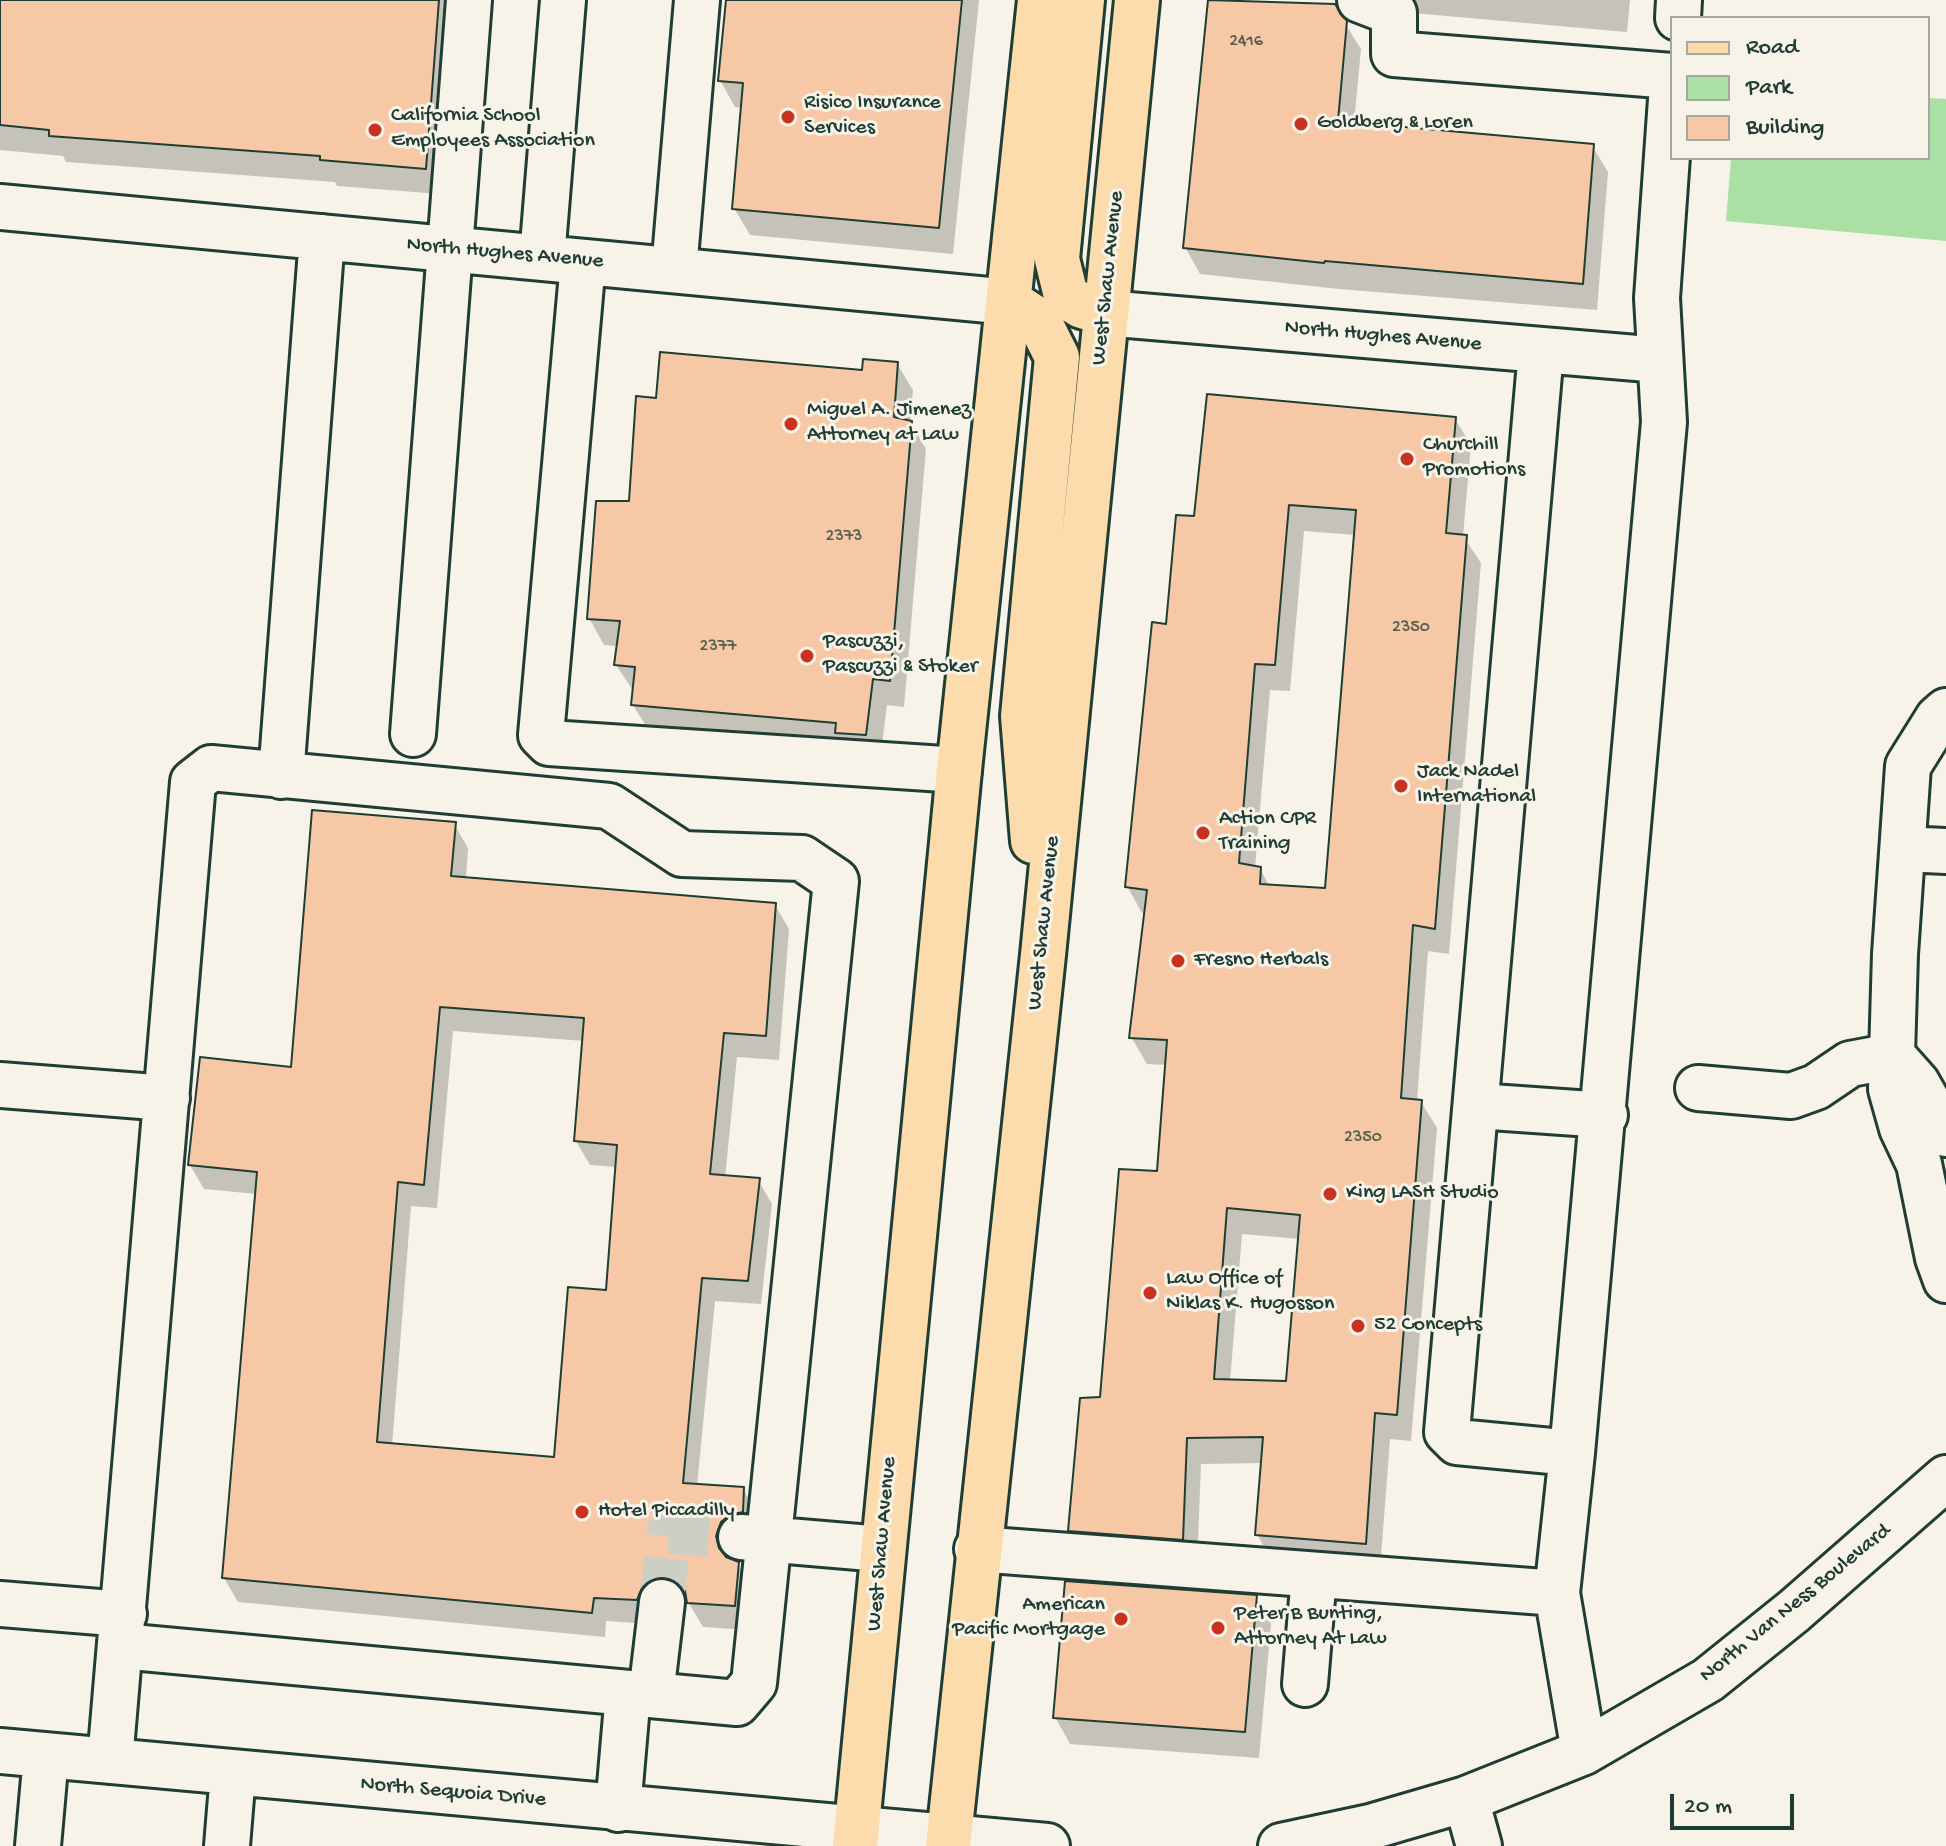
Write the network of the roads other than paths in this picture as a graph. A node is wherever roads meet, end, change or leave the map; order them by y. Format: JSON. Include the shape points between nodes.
{"nodes":[{"id":1,"x":469,"y":0,"type":"edge"},
{"id":2,"x":563,"y":0,"type":"edge"},
{"id":3,"x":697,"y":0,"type":"edge"},
{"id":4,"x":1040,"y":0,"type":"edge"},
{"id":5,"x":1082,"y":0,"type":"edge"},
{"id":6,"x":1137,"y":0,"type":"edge"},
{"id":7,"x":1360,"y":0,"type":"edge"},
{"id":8,"x":1670,"y":76,"type":"edge"},
{"id":9,"x":1670,"y":113,"type":"edge"},
{"id":10,"x":0,"y":207,"type":"edge"},
{"id":11,"x":322,"y":237,"type":"junction"},
{"id":12,"x":449,"y":249,"type":"junction"},
{"id":13,"x":563,"y":260,"type":"junction"},
{"id":14,"x":674,"y":270,"type":"junction"},
{"id":15,"x":1010,"y":302,"type":"junction"},
{"id":16,"x":1105,"y":313,"type":"junction"},
{"id":17,"x":1541,"y":351,"type":"junction"},
{"id":18,"x":1660,"y":360,"type":"junction"},
{"id":19,"x":1946,"y":711,"type":"edge"},
{"id":20,"x":413,"y":734,"type":"dead end"},
{"id":21,"x":959,"y":770,"type":"junction"},
{"id":22,"x":281,"y":776,"type":"junction"},
{"id":23,"x":1903,"y":849,"type":"junction"},
{"id":24,"x":1946,"y":851,"type":"edge"},
{"id":25,"x":1043,"y":955,"type":"junction"},
{"id":26,"x":1893,"y":1056,"type":"junction"},
{"id":27,"x":0,"y":1085,"type":"edge"},
{"id":28,"x":1698,"y":1088,"type":"dead end"},
{"id":29,"x":167,"y":1098,"type":"junction"},
{"id":30,"x":1477,"y":1106,"type":"junction"},
{"id":31,"x":1605,"y":1115,"type":"junction"},
{"id":32,"x":1946,"y":1134,"type":"edge"},
{"id":33,"x":1946,"y":1280,"type":"edge"},
{"id":34,"x":1572,"y":1453,"type":"junction"},
{"id":35,"x":1946,"y":1478,"type":"edge"},
{"id":36,"x":755,"y":1538,"type":"junction"},
{"id":37,"x":882,"y":1549,"type":"junction"},
{"id":38,"x":977,"y":1549,"type":"junction"},
{"id":39,"x":1314,"y":1575,"type":"junction"},
{"id":40,"x":1557,"y":1593,"type":"junction"},
{"id":41,"x":662,"y":1602,"type":"tunnel mouth"},
{"id":42,"x":0,"y":1604,"type":"edge"},
{"id":43,"x":123,"y":1630,"type":"junction"},
{"id":44,"x":1305,"y":1684,"type":"dead end"},
{"id":45,"x":640,"y":1694,"type":"junction"},
{"id":46,"x":0,"y":1751,"type":"edge"},
{"id":47,"x":1584,"y":1752,"type":"junction"},
{"id":48,"x":46,"y":1756,"type":"junction"},
{"id":49,"x":110,"y":1761,"type":"junction"},
{"id":50,"x":233,"y":1773,"type":"junction"},
{"id":51,"x":1466,"y":1799,"type":"junction"},
{"id":52,"x":618,"y":1809,"type":"junction"},
{"id":53,"x":856,"y":1839,"type":"edge"},
{"id":54,"x":948,"y":1843,"type":"edge"},
{"id":55,"x":1292,"y":1845,"type":"edge"},
{"id":56,"x":38,"y":1846,"type":"edge"},
{"id":57,"x":227,"y":1846,"type":"edge"},
{"id":58,"x":1047,"y":1846,"type":"edge"},
{"id":59,"x":1479,"y":1846,"type":"edge"}],
"edges":[{"from":1,"to":12,"type":"street"},
{"from":2,"to":13,"type":"street"},
{"from":3,"to":14,"type":"street"},
{"from":4,"to":15,"type":"main road","name":"West Shaw Avenue"},
{"from":5,"to":16,"type":"main road","via":[[1057,259],[1066,296]]},
{"from":6,"to":16,"type":"main road","name":"West Shaw Avenue"},
{"from":7,"to":8,"type":"street","via":[[1394,13],[1394,54]]},
{"from":9,"to":18,"type":"street","via":[[1657,298]]},
{"from":10,"to":11,"type":"street","name":"North Hughes Avenue"},
{"from":11,"to":12,"type":"street","name":"North Hughes Avenue"},
{"from":11,"to":22,"type":"street"},
{"from":12,"to":13,"type":"street","name":"North Hughes Avenue"},
{"from":12,"to":20,"type":"street"},
{"from":13,"to":14,"type":"street","name":"North Hughes Avenue"},
{"from":13,"to":21,"type":"street","via":[[541,735],[549,743]]},
{"from":14,"to":15,"type":"street","name":"North Hughes Avenue"},
{"from":15,"to":21,"type":"main road","name":"West Shaw Avenue"},
{"from":15,"to":25,"type":"main road","via":[[1039,321],[1057,357],[1023,716]]},
{"from":16,"to":17,"type":"street","name":"North Hughes Avenue"},
{"from":16,"to":25,"type":"main road","name":"West Shaw Avenue"},
{"from":17,"to":18,"type":"street","name":"North Hughes Avenue"},
{"from":17,"to":30,"type":"street"},
{"from":18,"to":31,"type":"street","via":[[1664,422]]},
{"from":19,"to":23,"type":"street","via":[[1908,766]]},
{"from":21,"to":37,"type":"main road","name":"West Shaw Avenue"},
{"from":22,"to":29,"type":"street","via":[[211,768],[193,782]]},
{"from":22,"to":36,"type":"street","via":[[609,806],[682,854],[802,858],[836,881]]},
{"from":23,"to":24,"type":"street"},
{"from":23,"to":26,"type":"street"},
{"from":25,"to":38,"type":"main road","name":"West Shaw Avenue"},
{"from":26,"to":28,"type":"street","via":[[1850,1064],[1816,1087],[1791,1096]]},
{"from":26,"to":32,"type":"street","via":[[1917,1083]]},
{"from":26,"to":33,"type":"street","via":[[1891,1089],[1919,1164]]},
{"from":27,"to":29,"type":"street"},
{"from":29,"to":43,"type":"street"},
{"from":30,"to":31,"type":"street"},
{"from":30,"to":34,"type":"street","via":[[1447,1432],[1457,1442]]},
{"from":31,"to":34,"type":"street"},
{"from":34,"to":40,"type":"street"},
{"from":35,"to":47,"type":"street","name":"North Van Ness Boulevard","via":[[1708,1680]]},
{"from":36,"to":37,"type":"street"},
{"from":36,"to":45,"type":"street","via":[[754,1683],[737,1703]]},
{"from":37,"to":53,"type":"main road","name":"West Shaw Avenue"},
{"from":38,"to":39,"type":"street"},
{"from":38,"to":54,"type":"main road","name":"West Shaw Avenue"},
{"from":39,"to":40,"type":"street"},
{"from":39,"to":44,"type":"street"},
{"from":40,"to":47,"type":"street"},
{"from":41,"to":45,"type":"street"},
{"from":42,"to":43,"type":"street"},
{"from":43,"to":45,"type":"street"},
{"from":43,"to":49,"type":"street"},
{"from":45,"to":52,"type":"street"},
{"from":46,"to":48,"type":"street","name":"North Sequoia Drive"},
{"from":47,"to":51,"type":"street","name":"North Van Ness Boulevard"},
{"from":48,"to":49,"type":"street","name":"North Sequoia Drive"},
{"from":48,"to":56,"type":"street"},
{"from":49,"to":50,"type":"street","name":"North Sequoia Drive"},
{"from":50,"to":52,"type":"street","name":"North Sequoia Drive"},
{"from":50,"to":57,"type":"street"},
{"from":51,"to":55,"type":"street","name":"North Van Ness Boulevard"},
{"from":51,"to":59,"type":"street"},
{"from":52,"to":53,"type":"street","name":"North Sequoia Drive"},
{"from":53,"to":54,"type":"street","name":"North Sequoia Drive","via":[[906,1836]]},
{"from":54,"to":58,"type":"street"}]}
